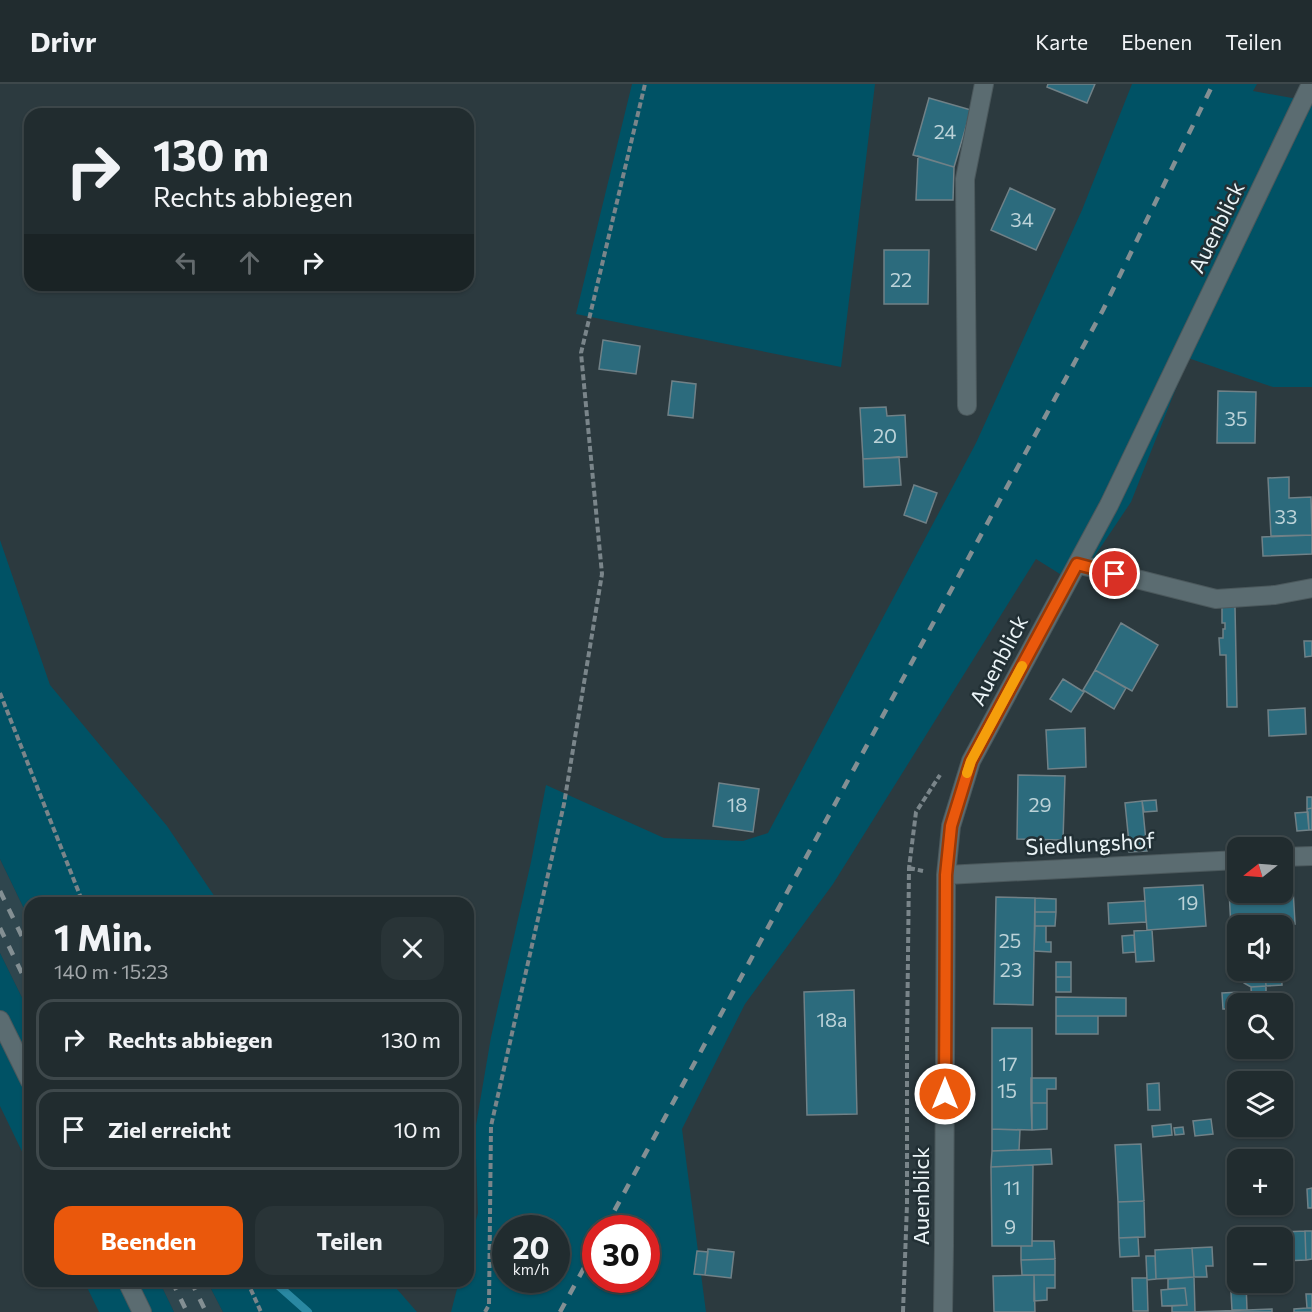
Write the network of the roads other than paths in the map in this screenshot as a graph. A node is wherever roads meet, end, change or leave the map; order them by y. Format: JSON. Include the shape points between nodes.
{"nodes":[{"id":1,"x":984,"y":84,"type":"edge"},
{"id":2,"x":1311,"y":84,"type":"edge"},
{"id":3,"x":967,"y":406,"type":"dead end"},
{"id":4,"x":1077,"y":564,"type":"junction"},
{"id":5,"x":1312,"y":588,"type":"edge"},
{"id":6,"x":1312,"y":856,"type":"edge"},
{"id":7,"x":1293,"y":857,"type":"edge"},
{"id":8,"x":1227,"y":861,"type":"edge"},
{"id":9,"x":946,"y":875,"type":"junction"},
{"id":10,"x":0,"y":1020,"type":"edge"},
{"id":11,"x":24,"y":1069,"type":"edge"},
{"id":12,"x":130,"y":1287,"type":"edge"},
{"id":13,"x":142,"y":1312,"type":"edge"},
{"id":14,"x":943,"y":1312,"type":"edge"}],
"edges":[{"from":1,"to":3,"type":"street","via":[[965,179]]},
{"from":2,"to":4,"type":"street","name":"Auenblick"},
{"from":4,"to":5,"type":"street","via":[[1216,599]]},
{"from":4,"to":9,"type":"street","name":"Auenblick","via":[[971,761],[951,826]]},
{"from":6,"to":7,"type":"street"},
{"from":8,"to":9,"type":"street","name":"Siedlungshof"},
{"from":9,"to":14,"type":"street","name":"Auenblick"},
{"from":10,"to":11,"type":"street"},
{"from":12,"to":13,"type":"street"}]}
